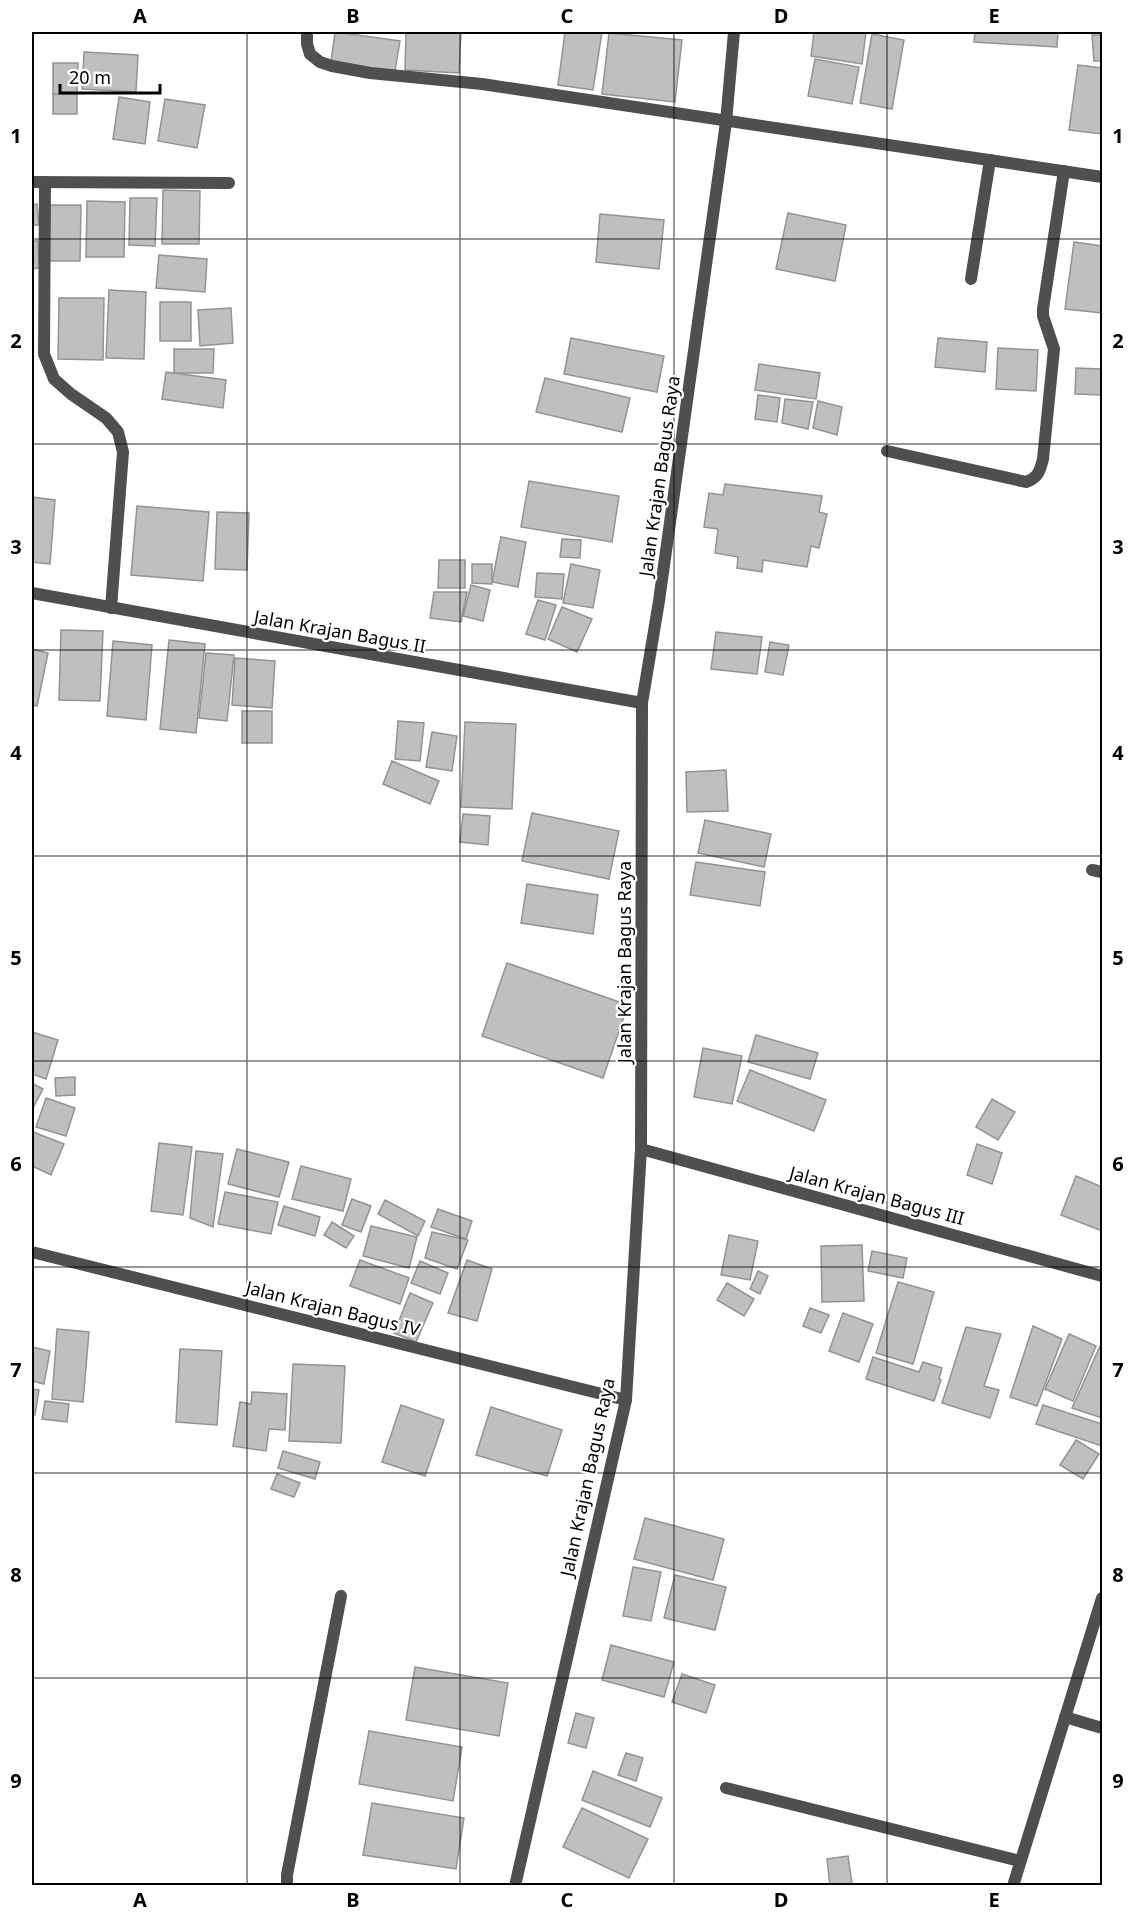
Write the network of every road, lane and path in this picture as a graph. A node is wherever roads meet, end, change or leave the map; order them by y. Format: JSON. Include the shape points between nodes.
{"nodes":[{"id":1,"x":307,"y":32,"type":"edge"},
{"id":2,"x":734,"y":32,"type":"edge"},
{"id":3,"x":726,"y":122,"type":"junction"},
{"id":4,"x":990,"y":160,"type":"junction"},
{"id":5,"x":1064,"y":171,"type":"junction"},
{"id":6,"x":1102,"y":177,"type":"edge"},
{"id":7,"x":32,"y":182,"type":"edge"},
{"id":8,"x":45,"y":182,"type":"junction"},
{"id":9,"x":229,"y":183,"type":"dead end"},
{"id":10,"x":971,"y":279,"type":"dead end"},
{"id":11,"x":887,"y":451,"type":"dead end"},
{"id":12,"x":32,"y":593,"type":"edge"},
{"id":13,"x":111,"y":608,"type":"junction"},
{"id":14,"x":642,"y":703,"type":"junction"},
{"id":15,"x":641,"y":1149,"type":"junction"},
{"id":16,"x":32,"y":1252,"type":"edge"},
{"id":17,"x":1102,"y":1276,"type":"edge"},
{"id":18,"x":626,"y":1400,"type":"junction"},
{"id":19,"x":340,"y":1596,"type":"dead end"},
{"id":20,"x":1102,"y":1598,"type":"edge"},
{"id":21,"x":1065,"y":1718,"type":"junction"},
{"id":22,"x":1102,"y":1728,"type":"edge"},
{"id":23,"x":726,"y":1788,"type":"dead end"},
{"id":24,"x":1020,"y":1861,"type":"junction"},
{"id":25,"x":287,"y":1886,"type":"edge"},
{"id":26,"x":515,"y":1886,"type":"edge"},
{"id":27,"x":1013,"y":1886,"type":"edge"}],
"edges":[{"from":1,"to":3,"type":"street","via":[[310,54],[332,66],[482,84]]},
{"from":2,"to":3,"type":"street","name":"Jalan Krajan Bagus Raya"},
{"from":3,"to":4,"type":"street"},
{"from":3,"to":14,"type":"street","name":"Jalan Krajan Bagus Raya"},
{"from":4,"to":5,"type":"street"},
{"from":4,"to":10,"type":"street"},
{"from":5,"to":6,"type":"street"},
{"from":5,"to":11,"type":"street","via":[[1043,309],[1054,349],[1040,472],[1034,480],[1026,482]]},
{"from":7,"to":8,"type":"street"},
{"from":8,"to":9,"type":"street"},
{"from":8,"to":13,"type":"street","via":[[44,354],[54,379],[106,418],[118,432],[123,452]]},
{"from":12,"to":13,"type":"street","name":"Jalan Krajan Bagus II"},
{"from":13,"to":14,"type":"street","name":"Jalan Krajan Bagus II"},
{"from":14,"to":15,"type":"street","name":"Jalan Krajan Bagus Raya"},
{"from":15,"to":17,"type":"street","name":"Jalan Krajan Bagus III"},
{"from":15,"to":18,"type":"street","name":"Jalan Krajan Bagus Raya"},
{"from":16,"to":18,"type":"street","name":"Jalan Krajan Bagus IV"},
{"from":18,"to":26,"type":"street","name":"Jalan Krajan Bagus Raya"},
{"from":19,"to":25,"type":"street"},
{"from":20,"to":21,"type":"street"},
{"from":21,"to":22,"type":"street"},
{"from":21,"to":24,"type":"street"},
{"from":23,"to":24,"type":"street"},
{"from":24,"to":27,"type":"street"}]}
